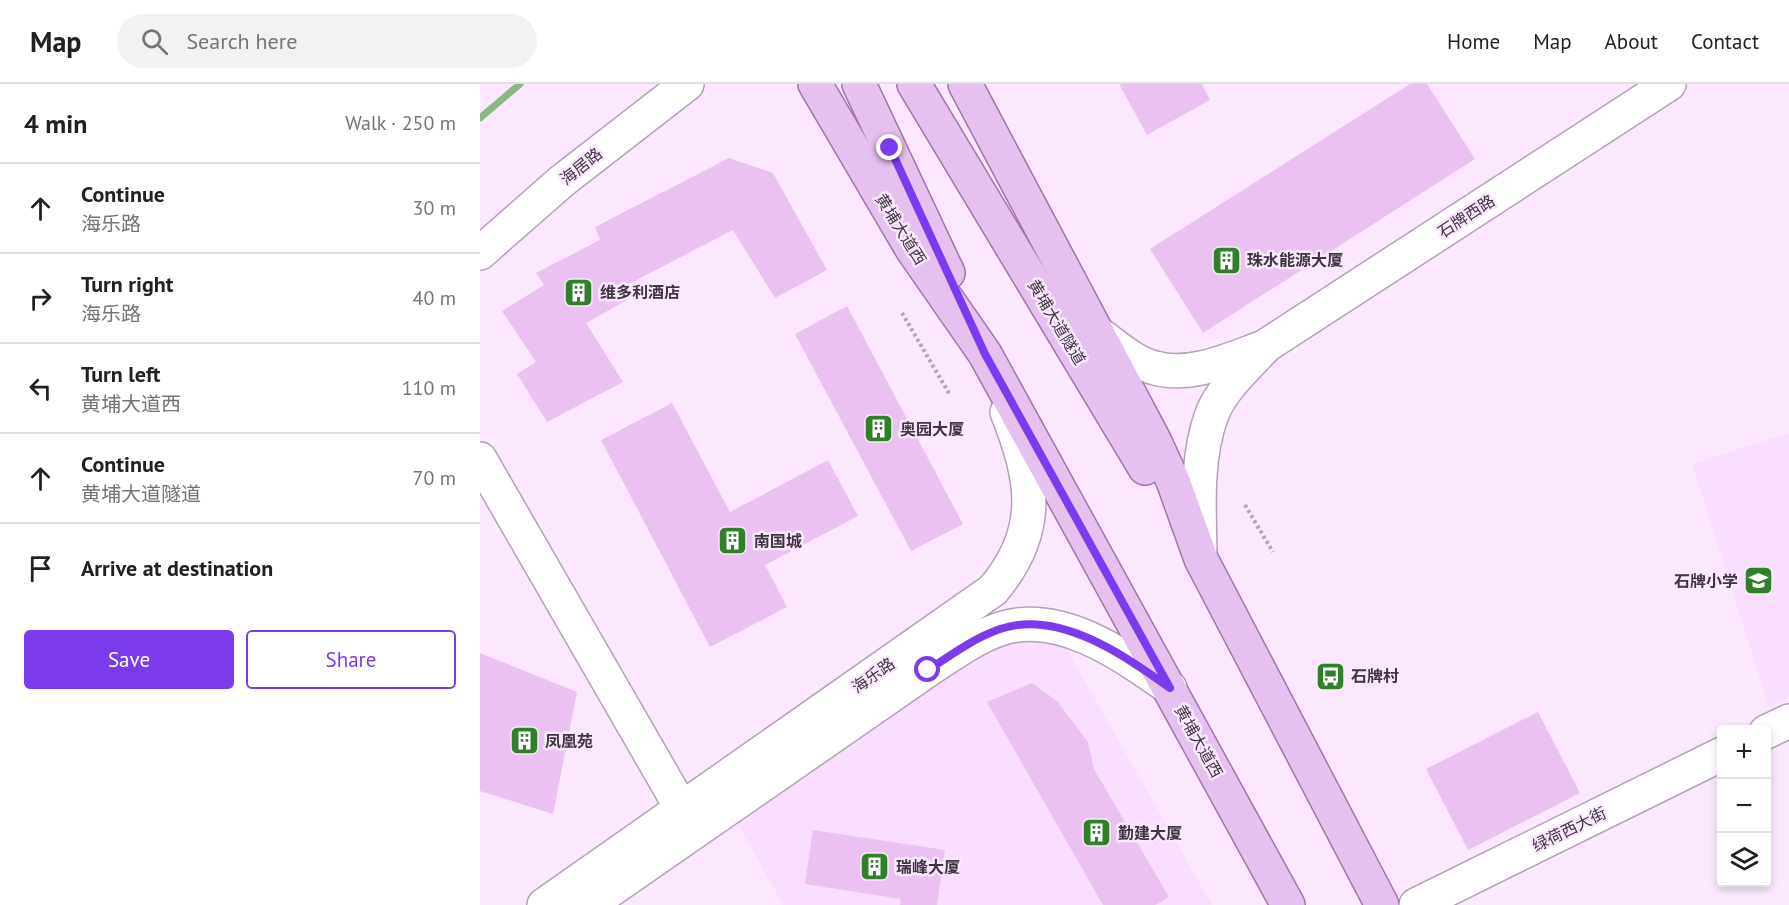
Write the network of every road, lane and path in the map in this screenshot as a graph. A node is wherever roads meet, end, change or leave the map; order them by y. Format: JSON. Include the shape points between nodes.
{"nodes":[{"id":1,"x":687,"y":84,"type":"edge"},
{"id":2,"x":815,"y":84,"type":"edge"},
{"id":3,"x":859,"y":84,"type":"edge"},
{"id":4,"x":914,"y":84,"type":"edge"},
{"id":5,"x":965,"y":84,"type":"edge"},
{"id":6,"x":1669,"y":84,"type":"edge"},
{"id":7,"x":480,"y":253,"type":"edge"},
{"id":8,"x":902,"y":313,"type":"dead end"},
{"id":9,"x":1099,"y":334,"type":"junction"},
{"id":10,"x":1264,"y":347,"type":"junction"},
{"id":11,"x":985,"y":354,"type":"junction"},
{"id":12,"x":950,"y":395,"type":"dead end"},
{"id":13,"x":480,"y":459,"type":"edge"},
{"id":14,"x":1245,"y":505,"type":"dead end"},
{"id":15,"x":1273,"y":552,"type":"dead end"},
{"id":16,"x":1201,"y":559,"type":"junction"},
{"id":17,"x":1170,"y":688,"type":"junction"},
{"id":18,"x":1789,"y":721,"type":"edge"},
{"id":19,"x":1771,"y":730,"type":"edge"},
{"id":20,"x":1717,"y":756,"type":"edge"},
{"id":21,"x":682,"y":809,"type":"junction"},
{"id":22,"x":543,"y":905,"type":"edge"},
{"id":23,"x":589,"y":905,"type":"edge"},
{"id":24,"x":1288,"y":905,"type":"edge"},
{"id":25,"x":1382,"y":905,"type":"edge"},
{"id":26,"x":1416,"y":905,"type":"edge"}],
"edges":[{"from":1,"to":7,"type":"street","name":"海居路","via":[[562,181]]},
{"from":2,"to":11,"type":"main road","name":"黄埔大道西","via":[[912,249]]},
{"from":3,"to":11,"type":"main road"},
{"from":4,"to":16,"type":"main road","name":"黄埔大道隧道"},
{"from":5,"to":9,"type":"main road"},
{"from":6,"to":10,"type":"street","name":"石牌西路"},
{"from":8,"to":12,"type":"path"},
{"from":9,"to":10,"type":"street","via":[[1136,360],[1155,368],[1179,371],[1216,364]]},
{"from":9,"to":16,"type":"main road","via":[[1173,481]]},
{"from":10,"to":16,"type":"street","via":[[1213,413],[1203,450],[1199,497]]},
{"from":11,"to":17,"type":"main road","name":"黄埔大道西"},
{"from":11,"to":21,"type":"street","name":"海乐路","via":[[1017,437],[1030,496],[1029,522],[1010,571],[971,607]]},
{"from":13,"to":21,"type":"street"},
{"from":14,"to":15,"type":"path"},
{"from":16,"to":25,"type":"main road"},
{"from":17,"to":23,"type":"street","name":"海乐路","via":[[1115,651],[1076,634],[1035,625],[1002,628],[928,670]]},
{"from":17,"to":24,"type":"main road","name":"黄埔大道西"},
{"from":18,"to":19,"type":"street"},
{"from":20,"to":26,"type":"street","name":"绿荷西大街"},
{"from":21,"to":22,"type":"street","name":"海乐路"}]}
